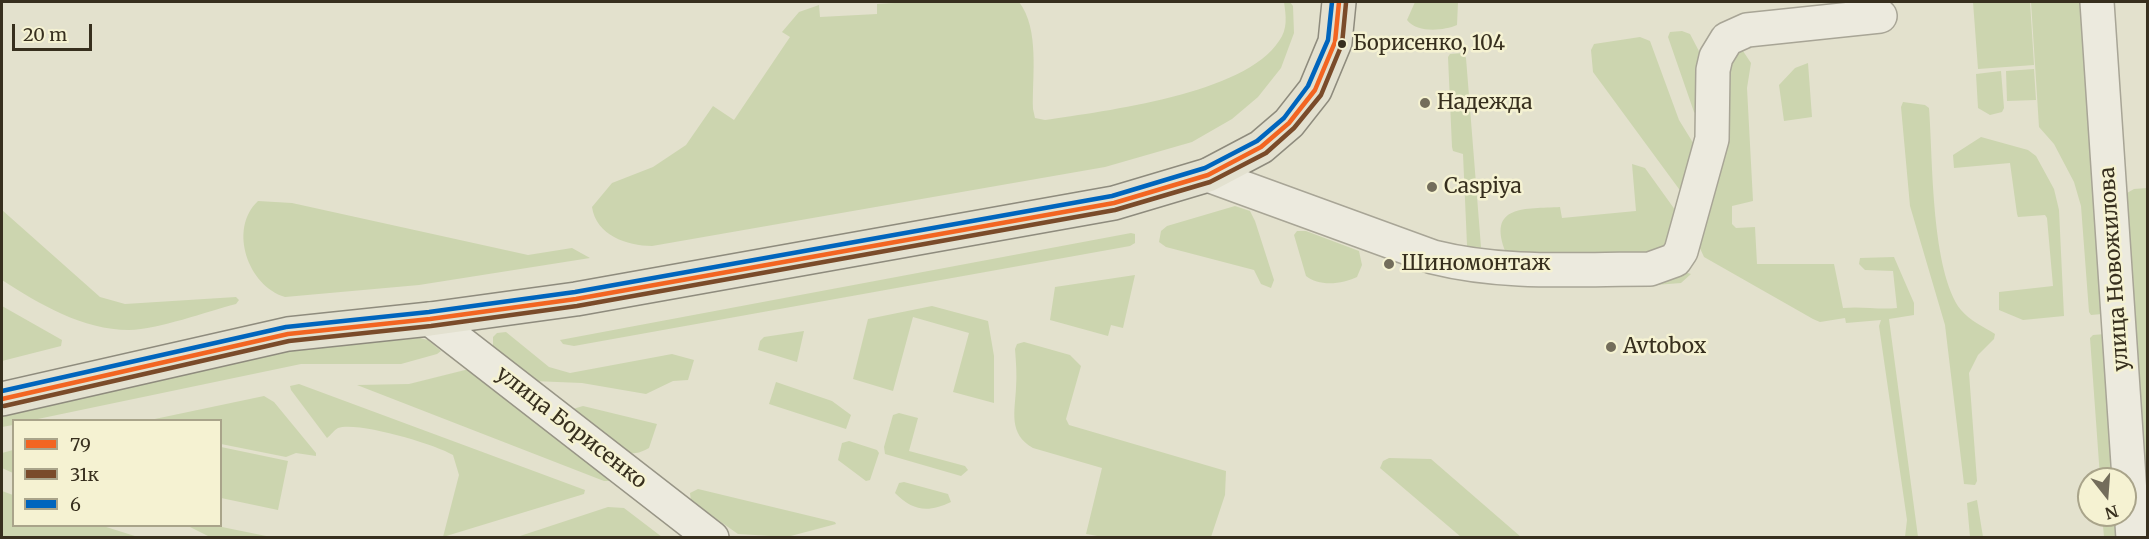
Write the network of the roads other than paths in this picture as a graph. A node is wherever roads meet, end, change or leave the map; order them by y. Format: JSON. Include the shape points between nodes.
{"nodes":[{"id":1,"x":1339,"y":2,"type":"edge"},
{"id":2,"x":2097,"y":2,"type":"edge"},
{"id":3,"x":1880,"y":16,"type":"dead end"},
{"id":4,"x":1208,"y":175,"type":"junction"},
{"id":5,"x":430,"y":319,"type":"junction"},
{"id":6,"x":2,"y":399,"type":"edge"},
{"id":7,"x":712,"y":537,"type":"edge"},
{"id":8,"x":2133,"y":537,"type":"edge"}],
"edges":[{"from":1,"to":4,"type":"main road","via":[[1335,42],[1315,90],[1289,123],[1262,147]]},
{"from":2,"to":8,"type":"street","name":"улица Новожилова"},
{"from":3,"to":4,"type":"street","via":[[1747,30],[1727,39],[1713,70],[1712,139],[1681,251],[1675,260],[1650,269],[1493,269],[1456,263]]},
{"from":4,"to":5,"type":"main road","via":[[1114,203],[586,298]]},
{"from":5,"to":6,"type":"main road","via":[[288,334]]},
{"from":5,"to":7,"type":"street","name":"улица Борисенко"}]}
